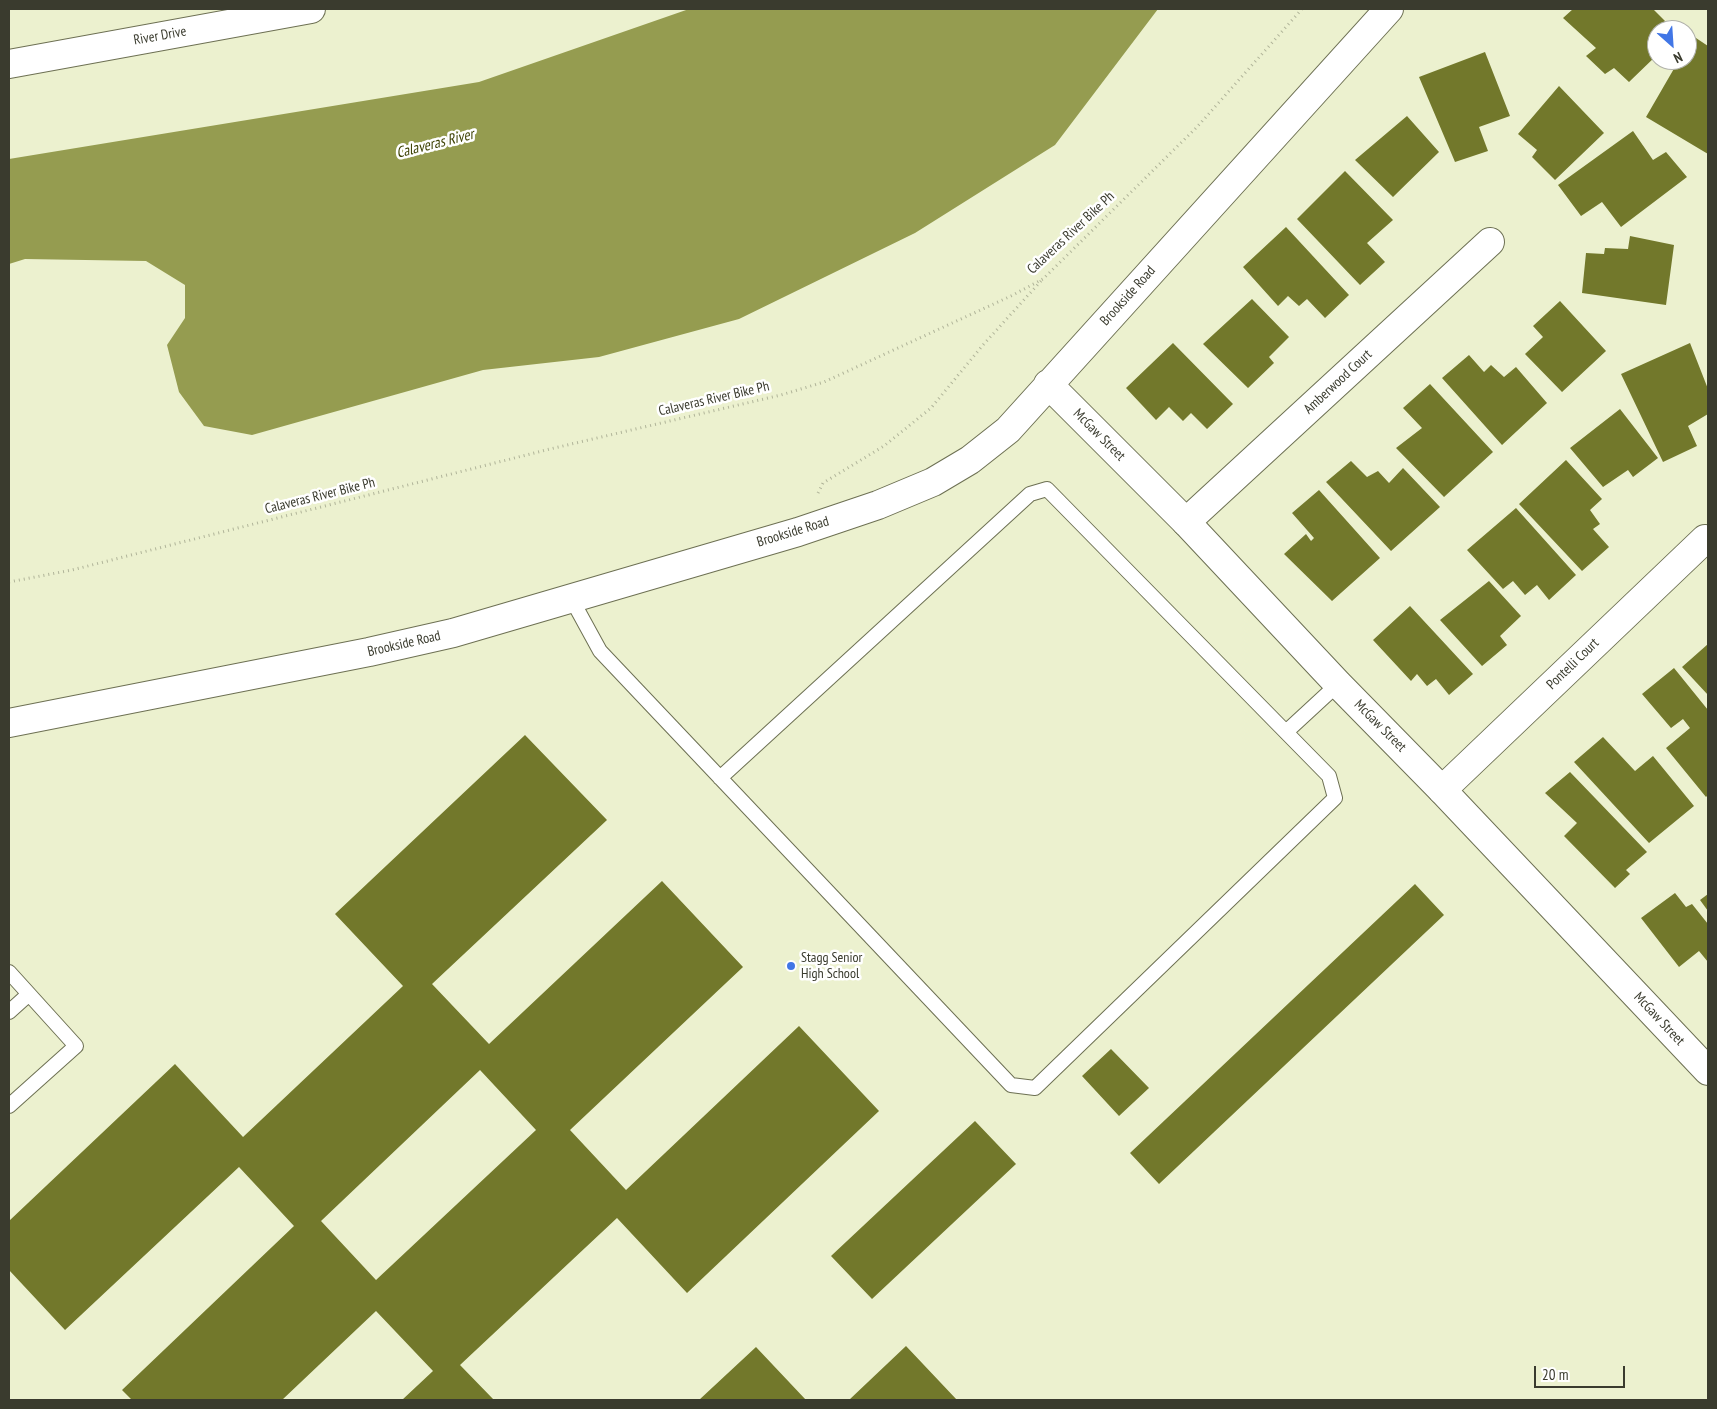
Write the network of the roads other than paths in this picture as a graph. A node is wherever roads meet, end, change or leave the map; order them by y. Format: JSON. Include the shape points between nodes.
{"nodes":[{"id":1,"x":311,"y":9,"type":"edge"},
{"id":2,"x":1389,"y":9,"type":"edge"},
{"id":3,"x":9,"y":64,"type":"edge"},
{"id":4,"x":1490,"y":242,"type":"dead end"},
{"id":5,"x":1048,"y":384,"type":"junction"},
{"id":6,"x":1186,"y":522,"type":"junction"},
{"id":7,"x":1705,"y":539,"type":"dead end"},
{"id":8,"x":571,"y":598,"type":"junction"},
{"id":9,"x":1338,"y":684,"type":"junction"},
{"id":10,"x":9,"y":723,"type":"edge"},
{"id":11,"x":1286,"y":732,"type":"junction"},
{"id":12,"x":720,"y":778,"type":"junction"},
{"id":13,"x":1442,"y":790,"type":"junction"},
{"id":14,"x":9,"y":972,"type":"edge"},
{"id":15,"x":29,"y":994,"type":"junction"},
{"id":16,"x":9,"y":1012,"type":"edge"},
{"id":17,"x":1708,"y":1071,"type":"edge"},
{"id":18,"x":9,"y":1106,"type":"edge"}],
"edges":[{"from":1,"to":3,"type":"street","name":"River Drive"},
{"from":2,"to":5,"type":"street","name":"Brookside Road"},
{"from":4,"to":6,"type":"street","name":"Amberwood Court"},
{"from":5,"to":6,"type":"street","name":"McGaw Street"},
{"from":5,"to":8,"type":"street","name":"Brookside Road","via":[[1008,430],[970,460],[933,482],[798,532]]},
{"from":6,"to":9,"type":"street","name":"McGaw Street"},
{"from":7,"to":13,"type":"street","name":"Pontelli Court"},
{"from":8,"to":10,"type":"street","name":"Brookside Road","via":[[453,633],[369,652]]},
{"from":8,"to":12,"type":"lane","via":[[600,651]]},
{"from":9,"to":11,"type":"lane"},
{"from":9,"to":13,"type":"street","name":"McGaw Street"},
{"from":11,"to":12,"type":"lane","via":[[1047,489],[1030,494]]},
{"from":11,"to":12,"type":"lane","via":[[1329,776],[1335,798],[1035,1088],[1011,1085]]},
{"from":13,"to":17,"type":"street","name":"McGaw Street"},
{"from":14,"to":15,"type":"lane"},
{"from":15,"to":16,"type":"lane"},
{"from":15,"to":18,"type":"lane","via":[[76,1046]]}]}
